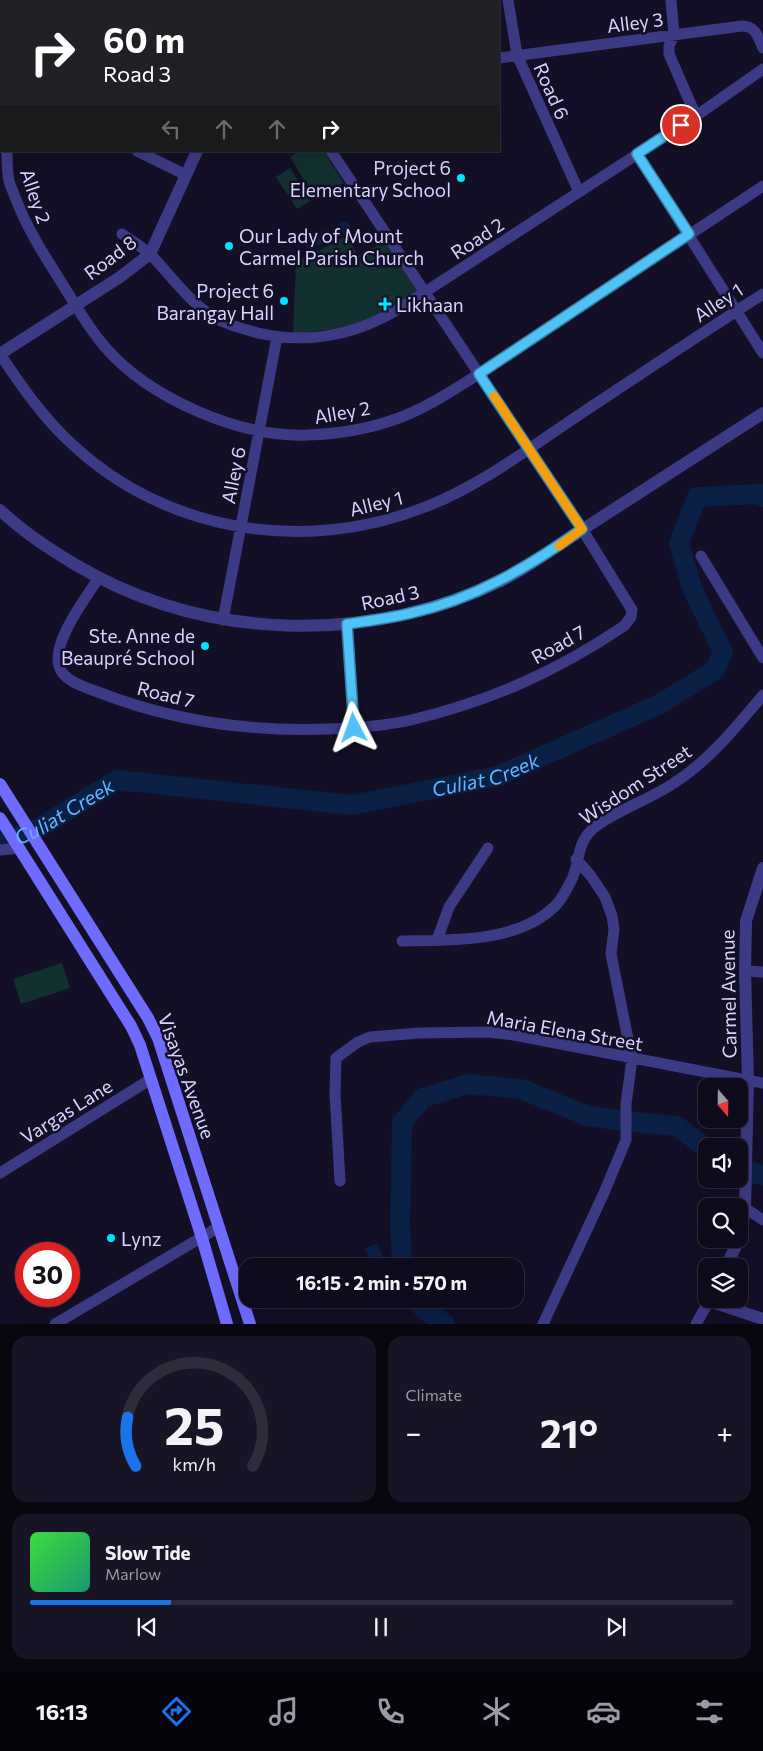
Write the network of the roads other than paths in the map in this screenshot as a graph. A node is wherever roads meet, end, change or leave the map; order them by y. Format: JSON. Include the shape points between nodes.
{"nodes":[{"id":1,"x":508,"y":0,"type":"edge"},
{"id":2,"x":671,"y":0,"type":"edge"},
{"id":3,"x":674,"y":35,"type":"junction"},
{"id":4,"x":763,"y":48,"type":"edge"},
{"id":5,"x":517,"y":55,"type":"junction"},
{"id":6,"x":500,"y":58,"type":"edge"},
{"id":7,"x":763,"y":69,"type":"edge"},
{"id":8,"x":696,"y":116,"type":"junction"},
{"id":9,"x":6,"y":152,"type":"edge"},
{"id":10,"x":139,"y":152,"type":"edge"},
{"id":11,"x":197,"y":152,"type":"edge"},
{"id":12,"x":332,"y":152,"type":"edge"},
{"id":13,"x":637,"y":154,"type":"junction"},
{"id":14,"x":186,"y":175,"type":"junction"},
{"id":15,"x":763,"y":186,"type":"edge"},
{"id":16,"x":579,"y":192,"type":"junction"},
{"id":17,"x":122,"y":234,"type":"dead end"},
{"id":18,"x":689,"y":234,"type":"junction"},
{"id":19,"x":150,"y":254,"type":"junction"},
{"id":20,"x":426,"y":292,"type":"junction"},
{"id":21,"x":763,"y":294,"type":"edge"},
{"id":22,"x":75,"y":305,"type":"junction"},
{"id":23,"x":737,"y":311,"type":"junction"},
{"id":24,"x":277,"y":337,"type":"junction"},
{"id":25,"x":763,"y":353,"type":"edge"},
{"id":26,"x":0,"y":354,"type":"edge"},
{"id":27,"x":479,"y":374,"type":"junction"},
{"id":28,"x":763,"y":413,"type":"edge"},
{"id":29,"x":259,"y":431,"type":"junction"},
{"id":30,"x":529,"y":448,"type":"junction"},
{"id":31,"x":0,"y":510,"type":"edge"},
{"id":32,"x":240,"y":527,"type":"junction"},
{"id":33,"x":582,"y":529,"type":"junction"},
{"id":34,"x":701,"y":556,"type":"dead end"},
{"id":35,"x":98,"y":578,"type":"junction"},
{"id":36,"x":223,"y":620,"type":"junction"},
{"id":37,"x":347,"y":624,"type":"junction"},
{"id":38,"x":763,"y":658,"type":"edge"},
{"id":39,"x":763,"y":695,"type":"edge"},
{"id":40,"x":354,"y":728,"type":"junction"},
{"id":41,"x":0,"y":784,"type":"edge"},
{"id":42,"x":1,"y":819,"type":"edge"},
{"id":43,"x":19,"y":847,"type":"junction"},
{"id":44,"x":488,"y":848,"type":"dead end"},
{"id":45,"x":0,"y":850,"type":"edge"},
{"id":46,"x":576,"y":859,"type":"junction"},
{"id":47,"x":763,"y":868,"type":"edge"},
{"id":48,"x":437,"y":940,"type":"junction"},
{"id":49,"x":402,"y":942,"type":"dead end"},
{"id":50,"x":745,"y":971,"type":"junction"},
{"id":51,"x":763,"y":972,"type":"edge"},
{"id":52,"x":632,"y":1059,"type":"junction"},
{"id":53,"x":732,"y":1078,"type":"edge"},
{"id":54,"x":748,"y":1078,"type":"edge"},
{"id":55,"x":151,"y":1079,"type":"junction"},
{"id":56,"x":748,"y":1081,"type":"edge"},
{"id":57,"x":763,"y":1083,"type":"edge"},
{"id":58,"x":747,"y":1128,"type":"edge"},
{"id":59,"x":0,"y":1173,"type":"edge"},
{"id":60,"x":340,"y":1181,"type":"dead end"},
{"id":61,"x":745,"y":1198,"type":"edge"},
{"id":62,"x":748,"y":1211,"type":"edge"},
{"id":63,"x":763,"y":1220,"type":"edge"},
{"id":64,"x":219,"y":1227,"type":"junction"},
{"id":65,"x":202,"y":1238,"type":"junction"},
{"id":66,"x":705,"y":1308,"type":"edge"},
{"id":67,"x":732,"y":1308,"type":"edge"},
{"id":68,"x":763,"y":1319,"type":"edge"},
{"id":69,"x":55,"y":1324,"type":"edge"},
{"id":70,"x":226,"y":1324,"type":"edge"},
{"id":71,"x":250,"y":1324,"type":"edge"},
{"id":72,"x":542,"y":1324,"type":"edge"},
{"id":73,"x":696,"y":1324,"type":"edge"}],
"edges":[{"from":1,"to":5,"type":"street","name":"Road 6"},
{"from":2,"to":3,"type":"street"},
{"from":3,"to":4,"type":"street","name":"Alley 3","via":[[749,26]]},
{"from":3,"to":5,"type":"street","name":"Alley 3"},
{"from":3,"to":8,"type":"street","via":[[670,54]]},
{"from":5,"to":6,"type":"street","name":"Alley 3"},
{"from":5,"to":16,"type":"street","name":"Road 6"},
{"from":7,"to":8,"type":"street","name":"Road 2"},
{"from":8,"to":13,"type":"street","name":"Road 2"},
{"from":9,"to":22,"type":"street","name":"Alley 2","via":[[9,181],[32,236]]},
{"from":10,"to":14,"type":"street"},
{"from":11,"to":14,"type":"street","name":"Road 8"},
{"from":12,"to":20,"type":"street","name":"Road 7"},
{"from":13,"to":16,"type":"street","name":"Road 2"},
{"from":13,"to":18,"type":"street"},
{"from":14,"to":19,"type":"street","name":"Road 8"},
{"from":15,"to":18,"type":"street","name":"Alley 2"},
{"from":16,"to":20,"type":"street","name":"Road 2"},
{"from":17,"to":19,"type":"street","name":"Road 2"},
{"from":18,"to":23,"type":"street"},
{"from":18,"to":27,"type":"street","name":"Alley 2"},
{"from":19,"to":22,"type":"street","name":"Road 8"},
{"from":19,"to":24,"type":"street","name":"Road 2","via":[[193,300],[214,317],[239,328]]},
{"from":20,"to":24,"type":"street","name":"Road 2","via":[[386,316],[351,331],[297,339]]},
{"from":20,"to":27,"type":"street","name":"Road 7"},
{"from":21,"to":23,"type":"street","name":"Alley 1"},
{"from":22,"to":26,"type":"street","name":"Road 8"},
{"from":22,"to":29,"type":"street","name":"Alley 2","via":[[105,347],[160,393],[226,422]]},
{"from":23,"to":25,"type":"street"},
{"from":23,"to":30,"type":"street","name":"Alley 1"},
{"from":24,"to":29,"type":"street","name":"Alley 6"},
{"from":26,"to":32,"type":"street","name":"Alley 1","via":[[47,419],[103,470],[166,506]]},
{"from":27,"to":29,"type":"street","name":"Alley 2","via":[[397,419],[352,431],[306,436]]},
{"from":27,"to":30,"type":"street","name":"Road 7"},
{"from":28,"to":33,"type":"street","name":"Road 3"},
{"from":29,"to":32,"type":"street","name":"Alley 6"},
{"from":30,"to":32,"type":"street","name":"Alley 1","via":[[463,489],[427,507],[388,520],[315,532],[277,532]]},
{"from":30,"to":33,"type":"street","name":"Road 7"},
{"from":31,"to":35,"type":"street","name":"Road 3","via":[[48,549]]},
{"from":32,"to":36,"type":"street","name":"Alley 6"},
{"from":33,"to":37,"type":"street","name":"Road 3","via":[[544,557],[458,599],[412,613]]},
{"from":33,"to":40,"type":"street","name":"Road 7","via":[[632,610],[624,626],[562,665],[513,688],[461,707],[408,720]]},
{"from":34,"to":38,"type":"street"},
{"from":35,"to":36,"type":"street","name":"Road 3","via":[[132,594]]},
{"from":35,"to":40,"type":"street","name":"Road 7","via":[[65,632],[57,654],[61,672],[74,682],[172,716],[224,726],[289,731]]},
{"from":36,"to":37,"type":"street","name":"Road 3","via":[[270,626]]},
{"from":37,"to":40,"type":"street"},
{"from":39,"to":46,"type":"street","name":"Wisdom Street","via":[[694,770],[594,828],[582,839]]},
{"from":41,"to":64,"type":"main road","name":"Visayas Avenue","via":[[154,1029]]},
{"from":42,"to":43,"type":"main road","name":"Visayas Avenue"},
{"from":43,"to":45,"type":"street"},
{"from":43,"to":55,"type":"main road","name":"Visayas Avenue","via":[[131,1026]]},
{"from":44,"to":48,"type":"street","via":[[449,907]]},
{"from":46,"to":48,"type":"street","name":"Wisdom Street","via":[[574,876],[565,893],[555,906],[526,926],[496,934]]},
{"from":46,"to":52,"type":"street","via":[[605,897],[612,916],[611,954]]},
{"from":47,"to":50,"type":"street","name":"Carmel Avenue","via":[[746,922]]},
{"from":48,"to":49,"type":"street","name":"Wisdom Street"},
{"from":50,"to":51,"type":"street"},
{"from":50,"to":54,"type":"street","name":"Carmel Avenue"},
{"from":52,"to":53,"type":"street","name":"Maria Elena Street"},
{"from":52,"to":60,"type":"street","name":"Maria Elena Street","via":[[488,1032],[419,1033],[370,1037],[358,1042],[336,1058]]},
{"from":52,"to":72,"type":"street","via":[[626,1104],[626,1140]]},
{"from":55,"to":59,"type":"street","name":"Vargas Lane"},
{"from":55,"to":65,"type":"main road","name":"Visayas Avenue"},
{"from":56,"to":57,"type":"street","name":"Maria Elena Street"},
{"from":58,"to":61,"type":"street","name":"Carmel Avenue"},
{"from":62,"to":63,"type":"street"},
{"from":64,"to":65,"type":"street"},
{"from":64,"to":71,"type":"main road","name":"Visayas Avenue"},
{"from":65,"to":69,"type":"street"},
{"from":65,"to":70,"type":"main road","name":"Visayas Avenue"},
{"from":66,"to":73,"type":"street"},
{"from":67,"to":68,"type":"street"}]}
